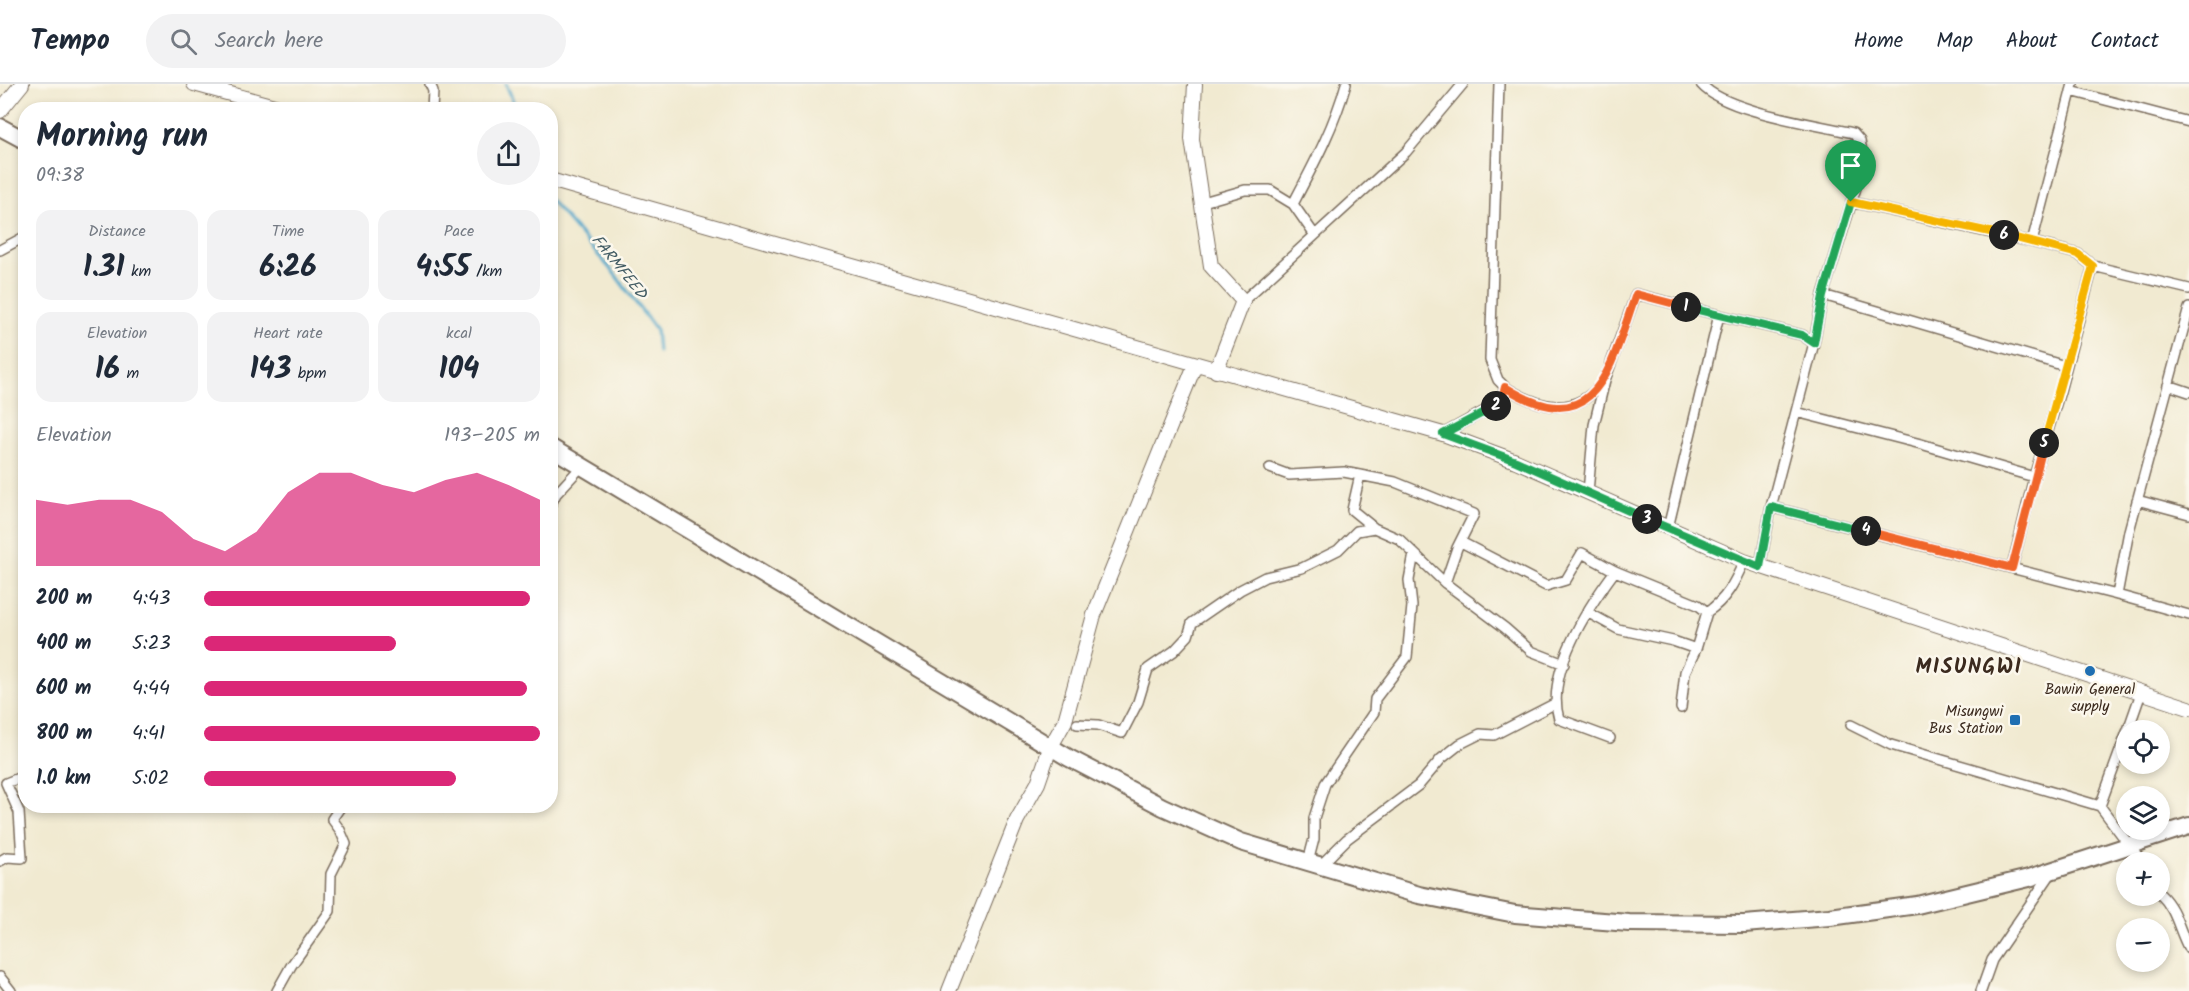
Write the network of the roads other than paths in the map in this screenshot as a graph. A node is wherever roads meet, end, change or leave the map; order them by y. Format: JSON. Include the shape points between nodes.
{"nodes":[{"id":1,"x":22,"y":84,"type":"edge"},
{"id":2,"x":194,"y":84,"type":"edge"},
{"id":3,"x":430,"y":84,"type":"edge"},
{"id":4,"x":1195,"y":84,"type":"edge"},
{"id":5,"x":1346,"y":84,"type":"edge"},
{"id":6,"x":1463,"y":84,"type":"edge"},
{"id":7,"x":1499,"y":84,"type":"edge"},
{"id":8,"x":1701,"y":84,"type":"edge"},
{"id":9,"x":2072,"y":88,"type":"edge"},
{"id":10,"x":260,"y":102,"type":"edge"},
{"id":11,"x":432,"y":102,"type":"edge"},
{"id":12,"x":0,"y":111,"type":"edge"},
{"id":13,"x":2189,"y":122,"type":"edge"},
{"id":14,"x":0,"y":127,"type":"edge"},
{"id":15,"x":18,"y":137,"type":"edge"},
{"id":16,"x":558,"y":182,"type":"edge"},
{"id":17,"x":1203,"y":201,"type":"junction"},
{"id":18,"x":1851,"y":202,"type":"junction"},
{"id":19,"x":1293,"y":204,"type":"junction"},
{"id":20,"x":1314,"y":234,"type":"junction"},
{"id":21,"x":18,"y":240,"type":"edge"},
{"id":22,"x":2032,"y":242,"type":"junction"},
{"id":23,"x":0,"y":250,"type":"edge"},
{"id":24,"x":2093,"y":266,"type":"junction"},
{"id":25,"x":2189,"y":289,"type":"edge"},
{"id":26,"x":1823,"y":296,"type":"junction"},
{"id":27,"x":1243,"y":301,"type":"junction"},
{"id":28,"x":2189,"y":309,"type":"edge"},
{"id":29,"x":1719,"y":315,"type":"junction"},
{"id":30,"x":1814,"y":343,"type":"junction"},
{"id":31,"x":1196,"y":365,"type":"junction"},
{"id":32,"x":2065,"y":366,"type":"junction"},
{"id":33,"x":1216,"y":371,"type":"junction"},
{"id":34,"x":1605,"y":380,"type":"junction"},
{"id":35,"x":2168,"y":386,"type":"junction"},
{"id":36,"x":1505,"y":387,"type":"junction"},
{"id":37,"x":2189,"y":392,"type":"edge"},
{"id":38,"x":1796,"y":412,"type":"junction"},
{"id":39,"x":1443,"y":434,"type":"junction"},
{"id":40,"x":558,"y":452,"type":"edge"},
{"id":41,"x":582,"y":466,"type":"junction"},
{"id":42,"x":1270,"y":468,"type":"dead end"},
{"id":43,"x":1360,"y":475,"type":"junction"},
{"id":44,"x":2034,"y":477,"type":"junction"},
{"id":45,"x":558,"y":492,"type":"edge"},
{"id":46,"x":1588,"y":492,"type":"junction"},
{"id":47,"x":2137,"y":500,"type":"junction"},
{"id":48,"x":1771,"y":507,"type":"junction"},
{"id":49,"x":2189,"y":514,"type":"edge"},
{"id":50,"x":1374,"y":528,"type":"junction"},
{"id":51,"x":1668,"y":528,"type":"junction"},
{"id":52,"x":1461,"y":542,"type":"junction"},
{"id":53,"x":1414,"y":554,"type":"junction"},
{"id":54,"x":1744,"y":561,"type":"junction"},
{"id":55,"x":1760,"y":567,"type":"junction"},
{"id":56,"x":2012,"y":568,"type":"junction"},
{"id":57,"x":1615,"y":571,"type":"junction"},
{"id":58,"x":1445,"y":583,"type":"junction"},
{"id":59,"x":2117,"y":595,"type":"junction"},
{"id":60,"x":1587,"y":612,"type":"junction"},
{"id":61,"x":1707,"y":612,"type":"junction"},
{"id":62,"x":2189,"y":615,"type":"edge"},
{"id":63,"x":1696,"y":649,"type":"junction"},
{"id":64,"x":1564,"y":664,"type":"junction"},
{"id":65,"x":2141,"y":693,"type":"junction"},
{"id":66,"x":1554,"y":704,"type":"junction"},
{"id":67,"x":1681,"y":708,"type":"dead end"},
{"id":68,"x":2189,"y":708,"type":"edge"},
{"id":69,"x":2131,"y":720,"type":"edge"},
{"id":70,"x":1077,"y":724,"type":"dead end"},
{"id":71,"x":1851,"y":725,"type":"dead end"},
{"id":72,"x":1611,"y":738,"type":"dead end"},
{"id":73,"x":1050,"y":748,"type":"junction"},
{"id":74,"x":2116,"y":762,"type":"edge"},
{"id":75,"x":18,"y":778,"type":"edge"},
{"id":76,"x":2100,"y":806,"type":"junction"},
{"id":77,"x":18,"y":810,"type":"edge"},
{"id":78,"x":19,"y":813,"type":"edge"},
{"id":79,"x":336,"y":813,"type":"edge"},
{"id":80,"x":2189,"y":826,"type":"edge"},
{"id":81,"x":2127,"y":845,"type":"junction"},
{"id":82,"x":2133,"y":852,"type":"edge"},
{"id":83,"x":0,"y":861,"type":"edge"},
{"id":84,"x":1314,"y":864,"type":"junction"},
{"id":85,"x":2052,"y":872,"type":"junction"},
{"id":86,"x":2170,"y":906,"type":"edge"},
{"id":87,"x":2189,"y":950,"type":"edge"},
{"id":88,"x":0,"y":977,"type":"edge"},
{"id":89,"x":11,"y":991,"type":"edge"},
{"id":90,"x":277,"y":991,"type":"edge"},
{"id":91,"x":948,"y":991,"type":"edge"},
{"id":92,"x":1981,"y":991,"type":"edge"}],
"edges":[{"from":1,"to":12,"type":"street"},
{"from":2,"to":10,"type":"street"},
{"from":3,"to":11,"type":"street"},
{"from":4,"to":17,"type":"street","via":[[1192,139]]},
{"from":5,"to":19,"type":"street","via":[[1337,115]]},
{"from":6,"to":20,"type":"street","via":[[1406,152]]},
{"from":7,"to":36,"type":"street","via":[[1490,360]]},
{"from":8,"to":18,"type":"street","via":[[1709,93],[1762,113],[1853,133],[1860,141],[1864,162]]},
{"from":9,"to":13,"type":"street"},
{"from":9,"to":22,"type":"street"},
{"from":14,"to":15,"type":"highway"},
{"from":16,"to":31,"type":"street"},
{"from":17,"to":19,"type":"street","via":[[1245,190],[1270,190]]},
{"from":17,"to":27,"type":"street","via":[[1211,266]]},
{"from":18,"to":22,"type":"street"},
{"from":18,"to":26,"type":"street"},
{"from":19,"to":20,"type":"street"},
{"from":20,"to":27,"type":"street"},
{"from":21,"to":23,"type":"street"},
{"from":22,"to":24,"type":"street","via":[[2078,254]]},
{"from":24,"to":25,"type":"street"},
{"from":24,"to":32,"type":"street"},
{"from":26,"to":30,"type":"street"},
{"from":26,"to":32,"type":"street"},
{"from":27,"to":33,"type":"street"},
{"from":28,"to":35,"type":"street"},
{"from":29,"to":30,"type":"street","via":[[1802,335]]},
{"from":29,"to":34,"type":"street","via":[[1636,294]]},
{"from":29,"to":51,"type":"street"},
{"from":30,"to":38,"type":"street"},
{"from":31,"to":33,"type":"street"},
{"from":31,"to":73,"type":"street","via":[[1094,615],[1065,721]]},
{"from":32,"to":44,"type":"street"},
{"from":33,"to":39,"type":"street"},
{"from":34,"to":36,"type":"street","via":[[1592,395],[1574,406],[1530,401]]},
{"from":34,"to":46,"type":"street","via":[[1594,425]]},
{"from":35,"to":37,"type":"street"},
{"from":35,"to":47,"type":"street"},
{"from":36,"to":39,"type":"street","via":[[1501,402]]},
{"from":38,"to":44,"type":"street"},
{"from":38,"to":48,"type":"street"},
{"from":39,"to":46,"type":"street"},
{"from":40,"to":41,"type":"highway"},
{"from":41,"to":45,"type":"street"},
{"from":41,"to":73,"type":"highway"},
{"from":42,"to":43,"type":"street","via":[[1289,475]]},
{"from":43,"to":50,"type":"street","via":[[1352,510]]},
{"from":43,"to":52,"type":"street","via":[[1395,482],[1474,513]]},
{"from":44,"to":56,"type":"street"},
{"from":46,"to":51,"type":"street"},
{"from":47,"to":49,"type":"street"},
{"from":47,"to":59,"type":"street"},
{"from":48,"to":55,"type":"street"},
{"from":48,"to":56,"type":"street"},
{"from":50,"to":53,"type":"street","via":[[1399,539]]},
{"from":50,"to":70,"type":"street","via":[[1357,531],[1338,550],[1302,568],[1265,577],[1240,590],[1192,623],[1188,636],[1174,651],[1148,669],[1138,702],[1122,733],[1098,725]]},
{"from":51,"to":54,"type":"street"},
{"from":52,"to":57,"type":"street","via":[[1546,586],[1566,580],[1582,553]]},
{"from":52,"to":58,"type":"street"},
{"from":53,"to":58,"type":"street"},
{"from":53,"to":84,"type":"street","via":[[1408,580],[1412,606],[1407,657],[1324,784],[1314,818]]},
{"from":54,"to":55,"type":"street"},
{"from":54,"to":61,"type":"street","via":[[1734,584]]},
{"from":55,"to":65,"type":"street"},
{"from":56,"to":59,"type":"street"},
{"from":57,"to":60,"type":"street"},
{"from":57,"to":61,"type":"street"},
{"from":58,"to":64,"type":"street","via":[[1531,651]]},
{"from":59,"to":62,"type":"street"},
{"from":60,"to":63,"type":"street","via":[[1618,629]]},
{"from":60,"to":64,"type":"street"},
{"from":61,"to":63,"type":"street"},
{"from":63,"to":67,"type":"street","via":[[1685,672]]},
{"from":64,"to":66,"type":"street"},
{"from":65,"to":68,"type":"street"},
{"from":65,"to":69,"type":"street"},
{"from":66,"to":72,"type":"street","via":[[1559,719]]},
{"from":66,"to":84,"type":"street","via":[[1494,735],[1480,734],[1460,744],[1419,785]]},
{"from":71,"to":76,"type":"street","via":[[1891,745]]},
{"from":73,"to":84,"type":"highway","via":[[1163,807],[1241,842]]},
{"from":73,"to":91,"type":"street"},
{"from":74,"to":76,"type":"street"},
{"from":75,"to":77,"type":"street","via":[[6,783]]},
{"from":76,"to":81,"type":"street"},
{"from":78,"to":83,"type":"street","via":[[22,858],[7,857]]},
{"from":79,"to":90,"type":"street","via":[[332,819],[346,844],[331,874],[330,911]]},
{"from":80,"to":81,"type":"highway"},
{"from":81,"to":82,"type":"street"},
{"from":81,"to":85,"type":"highway"},
{"from":84,"to":85,"type":"highway","via":[[1468,907],[1550,917],[1677,924],[1743,924],[1830,917],[1917,904]]},
{"from":85,"to":92,"type":"street","via":[[1992,960]]},
{"from":86,"to":87,"type":"street"},
{"from":88,"to":89,"type":"street"}]}
